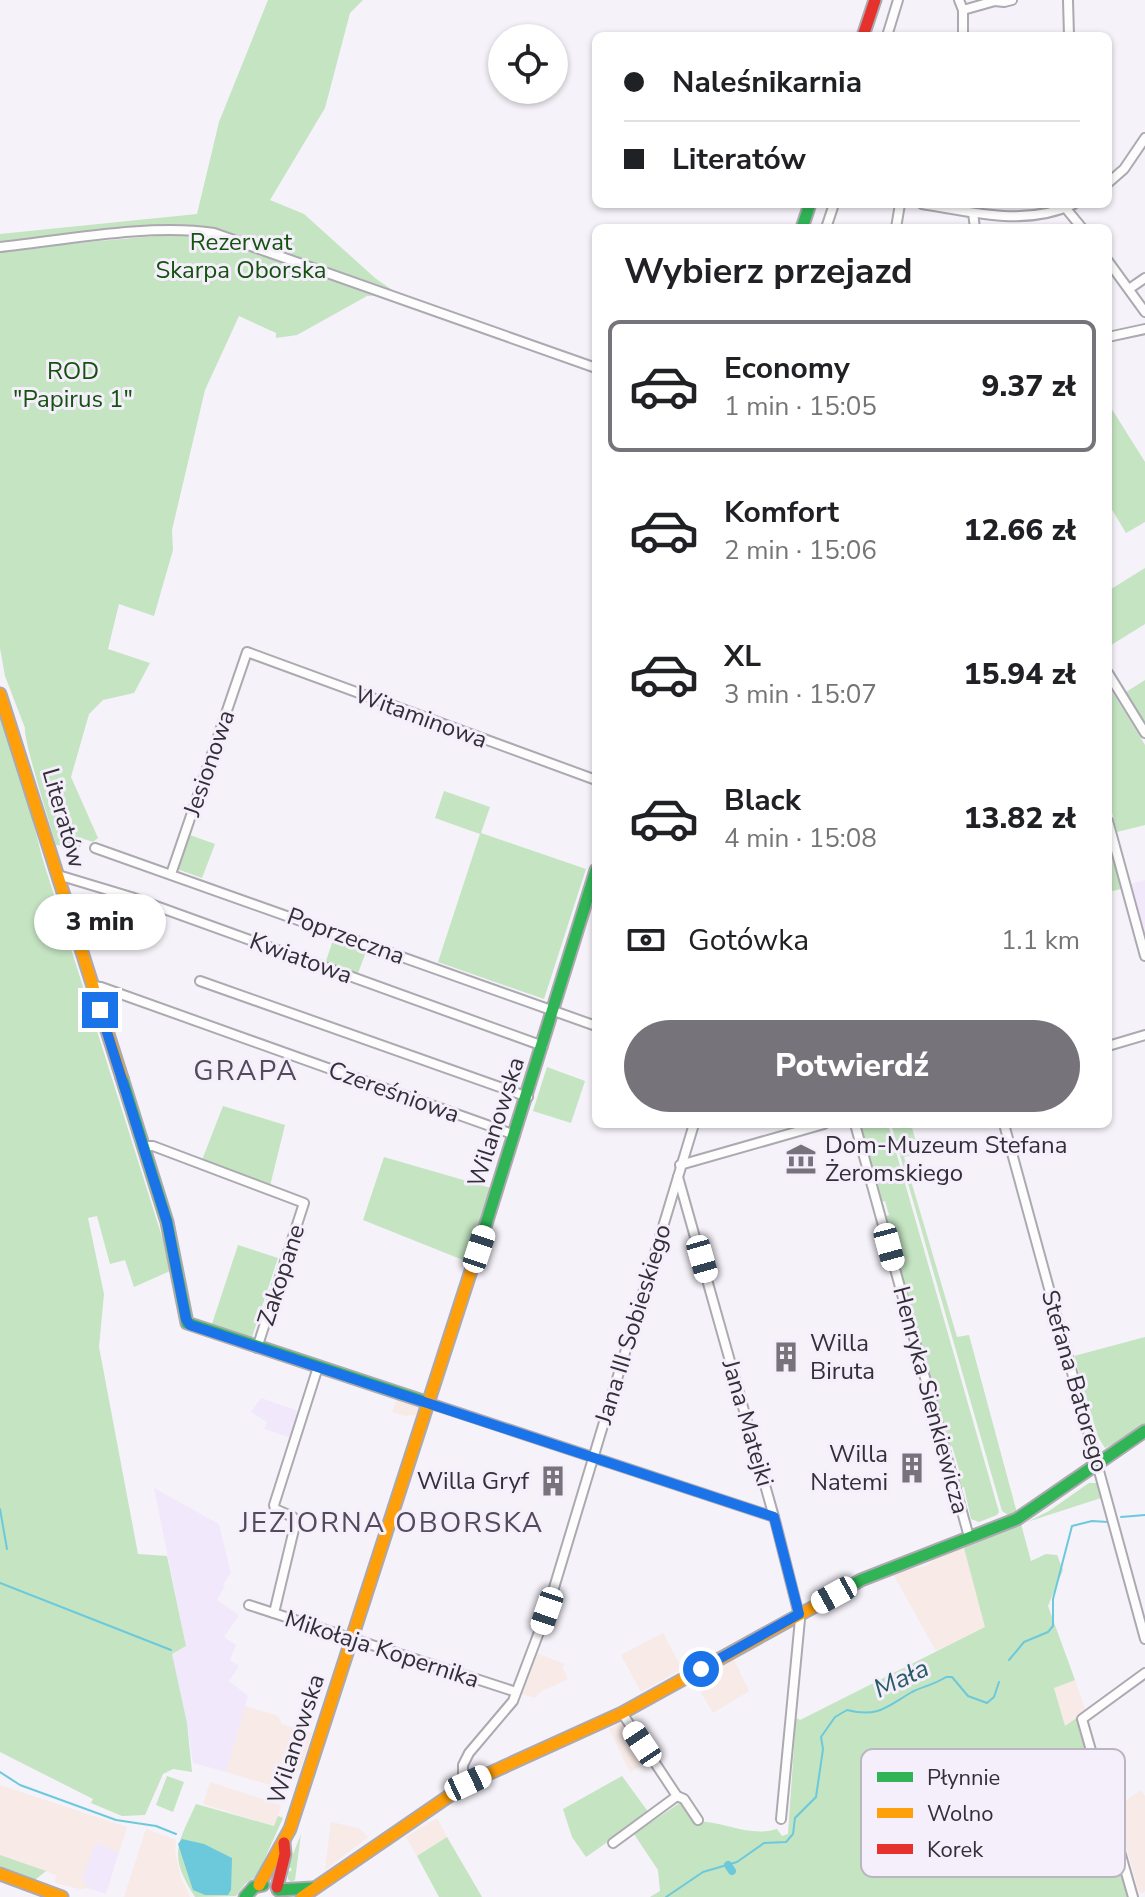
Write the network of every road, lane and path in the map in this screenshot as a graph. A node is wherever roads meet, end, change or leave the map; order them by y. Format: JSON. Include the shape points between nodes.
{"nodes":[{"id":1,"x":875,"y":0,"type":"edge"},
{"id":2,"x":898,"y":0,"type":"edge"},
{"id":3,"x":959,"y":0,"type":"edge"},
{"id":4,"x":1012,"y":0,"type":"edge"},
{"id":5,"x":1068,"y":0,"type":"edge"},
{"id":6,"x":963,"y":10,"type":"junction"},
{"id":7,"x":864,"y":32,"type":"edge"},
{"id":8,"x":888,"y":32,"type":"edge"},
{"id":9,"x":963,"y":32,"type":"edge"},
{"id":10,"x":1069,"y":32,"type":"edge"},
{"id":11,"x":1145,"y":138,"type":"edge"},
{"id":12,"x":1112,"y":180,"type":"edge"},
{"id":13,"x":945,"y":208,"type":"edge"},
{"id":14,"x":1058,"y":208,"type":"edge"},
{"id":15,"x":973,"y":213,"type":"junction"},
{"id":16,"x":974,"y":224,"type":"edge"},
{"id":17,"x":0,"y":247,"type":"edge"},
{"id":18,"x":1112,"y":266,"type":"edge"},
{"id":19,"x":1145,"y":278,"type":"edge"},
{"id":20,"x":1129,"y":289,"type":"junction"},
{"id":21,"x":1145,"y":312,"type":"edge"},
{"id":22,"x":1145,"y":329,"type":"edge"},
{"id":23,"x":1112,"y":336,"type":"edge"},
{"id":24,"x":592,"y":367,"type":"edge"},
{"id":25,"x":247,"y":652,"type":"joint"},
{"id":26,"x":1112,"y":679,"type":"edge"},
{"id":27,"x":0,"y":694,"type":"edge"},
{"id":28,"x":1145,"y":733,"type":"edge"},
{"id":29,"x":592,"y":779,"type":"edge"},
{"id":30,"x":1112,"y":836,"type":"edge"},
{"id":31,"x":95,"y":848,"type":"dead end"},
{"id":32,"x":171,"y":874,"type":"junction"},
{"id":33,"x":57,"y":875,"type":"junction"},
{"id":34,"x":592,"y":884,"type":"edge"},
{"id":35,"x":1145,"y":956,"type":"edge"},
{"id":36,"x":200,"y":981,"type":"dead end"},
{"id":37,"x":92,"y":986,"type":"junction"},
{"id":38,"x":554,"y":1012,"type":"junction"},
{"id":39,"x":592,"y":1025,"type":"edge"},
{"id":40,"x":1145,"y":1035,"type":"edge"},
{"id":41,"x":1112,"y":1045,"type":"edge"},
{"id":42,"x":543,"y":1046,"type":"junction"},
{"id":43,"x":528,"y":1097,"type":"junction"},
{"id":44,"x":693,"y":1128,"type":"edge"},
{"id":45,"x":811,"y":1128,"type":"edge"},
{"id":46,"x":856,"y":1128,"type":"edge"},
{"id":47,"x":1005,"y":1128,"type":"edge"},
{"id":48,"x":515,"y":1135,"type":"junction"},
{"id":49,"x":144,"y":1146,"type":"junction"},
{"id":50,"x":679,"y":1169,"type":"junction"},
{"id":51,"x":257,"y":1348,"type":"junction"},
{"id":52,"x":318,"y":1367,"type":"junction"},
{"id":53,"x":429,"y":1403,"type":"junction"},
{"id":54,"x":1145,"y":1431,"type":"edge"},
{"id":55,"x":594,"y":1457,"type":"junction"},
{"id":56,"x":1098,"y":1463,"type":"junction"},
{"id":57,"x":774,"y":1517,"type":"junction"},
{"id":58,"x":969,"y":1537,"type":"junction"},
{"id":59,"x":249,"y":1605,"type":"dead end"},
{"id":60,"x":274,"y":1613,"type":"junction"},
{"id":61,"x":799,"y":1614,"type":"junction"},
{"id":62,"x":351,"y":1639,"type":"junction"},
{"id":63,"x":1145,"y":1639,"type":"edge"},
{"id":64,"x":1145,"y":1673,"type":"edge"},
{"id":65,"x":516,"y":1692,"type":"junction"},
{"id":66,"x":622,"y":1713,"type":"junction"},
{"id":67,"x":1091,"y":1749,"type":"edge"},
{"id":68,"x":468,"y":1783,"type":"junction"},
{"id":69,"x":677,"y":1796,"type":"junction"},
{"id":70,"x":781,"y":1819,"type":"dead end"},
{"id":71,"x":698,"y":1820,"type":"dead end"},
{"id":72,"x":284,"y":1843,"type":"junction"},
{"id":73,"x":613,"y":1843,"type":"dead end"},
{"id":74,"x":1125,"y":1869,"type":"edge"},
{"id":75,"x":0,"y":1874,"type":"edge"},
{"id":76,"x":259,"y":1885,"type":"junction"},
{"id":77,"x":313,"y":1888,"type":"junction"},
{"id":78,"x":278,"y":1891,"type":"edge"},
{"id":79,"x":246,"y":1896,"type":"edge"},
{"id":80,"x":62,"y":1897,"type":"edge"},
{"id":81,"x":302,"y":1897,"type":"edge"},
{"id":82,"x":1133,"y":1897,"type":"edge"}],
"edges":[{"from":1,"to":7,"type":"street"},
{"from":2,"to":8,"type":"street"},
{"from":3,"to":6,"type":"street"},
{"from":4,"to":6,"type":"street"},
{"from":5,"to":10,"type":"street"},
{"from":6,"to":9,"type":"street"},
{"from":11,"to":12,"type":"street"},
{"from":13,"to":15,"type":"street"},
{"from":14,"to":15,"type":"street","via":[[1027,217]]},
{"from":15,"to":16,"type":"street"},
{"from":17,"to":24,"type":"street","via":[[150,232],[214,233]]},
{"from":18,"to":20,"type":"street"},
{"from":19,"to":20,"type":"street"},
{"from":20,"to":21,"type":"street"},
{"from":22,"to":23,"type":"street"},
{"from":25,"to":29,"type":"street","name":"Witaminowa"},
{"from":25,"to":32,"type":"street","name":"Jesionowa"},
{"from":26,"to":28,"type":"street"},
{"from":27,"to":33,"type":"street","name":"Literatów"},
{"from":30,"to":35,"type":"street"},
{"from":31,"to":32,"type":"street","name":"Poprzeczna"},
{"from":32,"to":38,"type":"street","name":"Poprzeczna"},
{"from":33,"to":37,"type":"street","name":"Literatów"},
{"from":33,"to":42,"type":"street","name":"Kwiatowa"},
{"from":34,"to":38,"type":"street","name":"Wilanowska"},
{"from":36,"to":43,"type":"street"},
{"from":37,"to":48,"type":"street","name":"Czereśniowa"},
{"from":37,"to":49,"type":"street","name":"Literatów"},
{"from":38,"to":39,"type":"street","name":"Poprzeczna"},
{"from":38,"to":42,"type":"street","name":"Wilanowska"},
{"from":40,"to":41,"type":"street"},
{"from":42,"to":43,"type":"street","name":"Wilanowska"},
{"from":43,"to":48,"type":"street","name":"Wilanowska"},
{"from":44,"to":50,"type":"street","name":"Jana III Sobieskiego"},
{"from":45,"to":50,"type":"street"},
{"from":46,"to":58,"type":"street","name":"Henryka Sienkiewicza"},
{"from":47,"to":56,"type":"street","name":"Stefana Batorego"},
{"from":48,"to":53,"type":"street","name":"Wilanowska"},
{"from":49,"to":51,"type":"street","name":"Literatów","via":[[167,1222],[188,1324]]},
{"from":49,"to":51,"type":"street","name":"Zakopane","via":[[304,1203]]},
{"from":50,"to":55,"type":"street","name":"Jana III Sobieskiego"},
{"from":50,"to":57,"type":"street","name":"Jana Matejki"},
{"from":51,"to":52,"type":"street"},
{"from":52,"to":53,"type":"street"},
{"from":52,"to":60,"type":"street","via":[[274,1505],[293,1517],[295,1525]]},
{"from":53,"to":55,"type":"street"},
{"from":53,"to":62,"type":"street","name":"Wilanowska"},
{"from":54,"to":56,"type":"street"},
{"from":55,"to":57,"type":"street"},
{"from":55,"to":65,"type":"street","name":"Jana III Sobieskiego"},
{"from":56,"to":58,"type":"street","via":[[1020,1517]]},
{"from":56,"to":63,"type":"street","name":"Stefana Batorego"},
{"from":57,"to":61,"type":"street","name":"Jana Matejki"},
{"from":58,"to":61,"type":"street","via":[[861,1580]]},
{"from":59,"to":60,"type":"street","name":"Mikołaja Kopernika"},
{"from":60,"to":62,"type":"street","name":"Mikołaja Kopernika"},
{"from":61,"to":66,"type":"street"},
{"from":61,"to":70,"type":"street","name":"Jana Matejki"},
{"from":62,"to":65,"type":"street","name":"Mikołaja Kopernika"},
{"from":62,"to":72,"type":"street","name":"Wilanowska"},
{"from":64,"to":67,"type":"street","via":[[1082,1719]]},
{"from":65,"to":68,"type":"street","name":"Jana III Sobieskiego","via":[[469,1753],[463,1765]]},
{"from":66,"to":68,"type":"street"},
{"from":66,"to":69,"type":"street"},
{"from":68,"to":77,"type":"street"},
{"from":69,"to":71,"type":"street"},
{"from":69,"to":73,"type":"street"},
{"from":72,"to":76,"type":"street","name":"Wilanowska"},
{"from":72,"to":78,"type":"street","name":"Wilanowska"},
{"from":74,"to":82,"type":"street"},
{"from":75,"to":80,"type":"street"},
{"from":76,"to":78,"type":"street"},
{"from":76,"to":79,"type":"street"},
{"from":77,"to":78,"type":"street"},
{"from":77,"to":81,"type":"street"}]}
